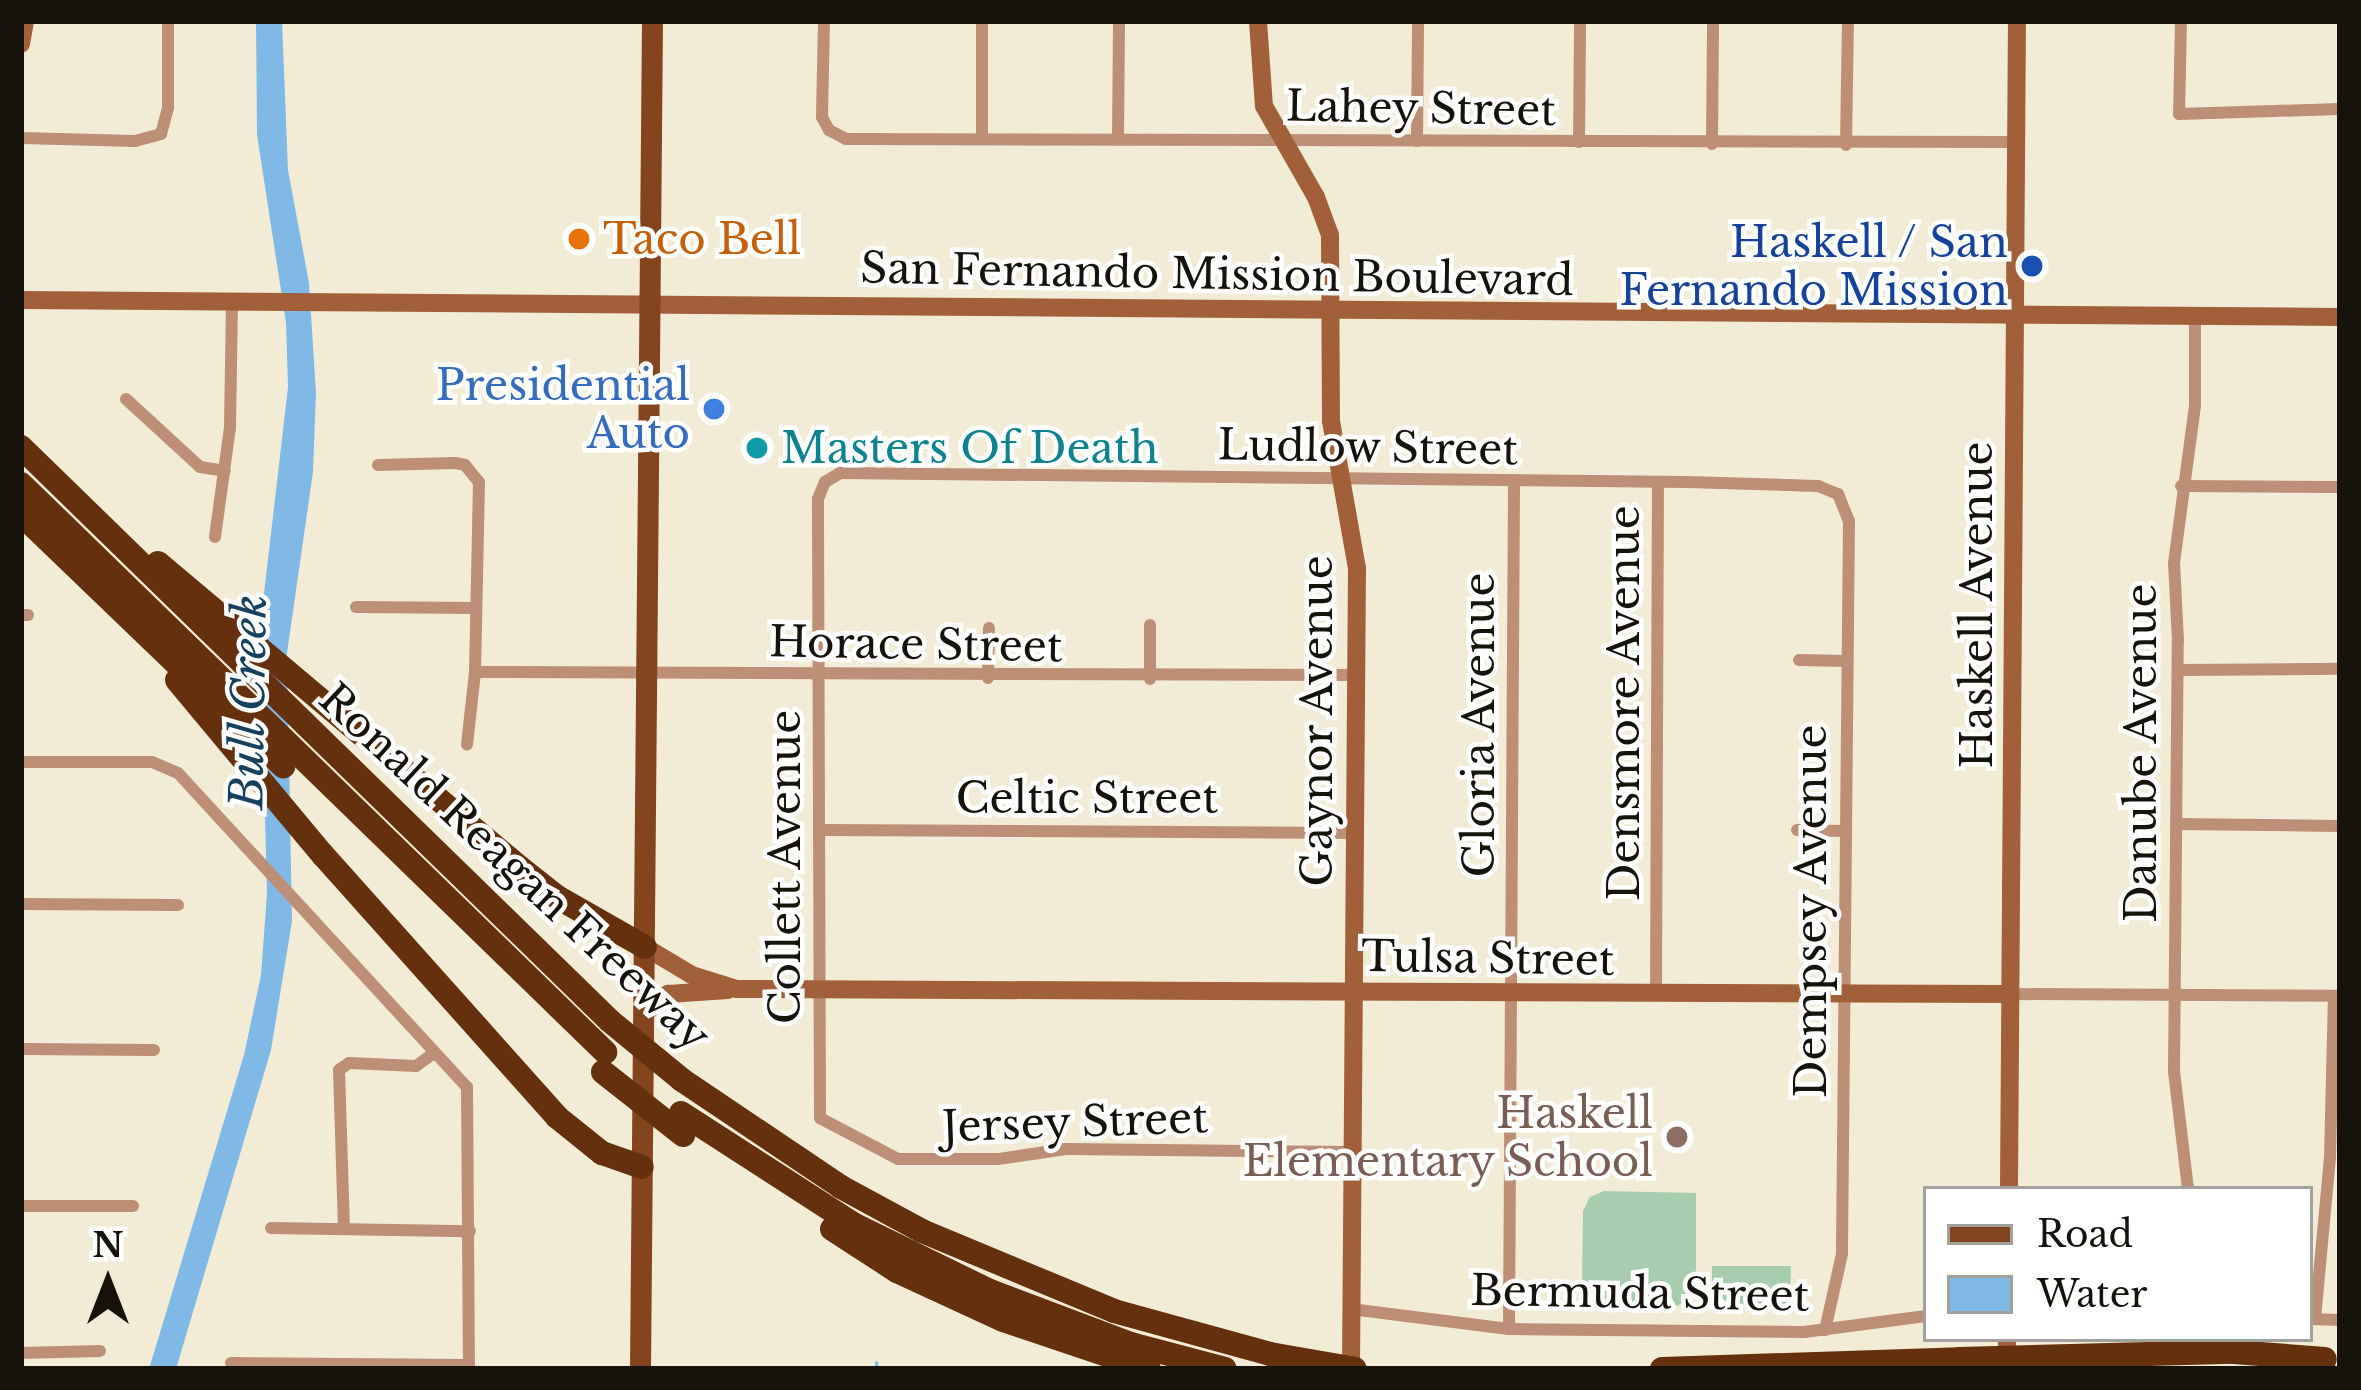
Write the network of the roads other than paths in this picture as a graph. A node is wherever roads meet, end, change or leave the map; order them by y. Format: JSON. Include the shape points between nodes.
{"nodes":[{"id":1,"x":25,"y":21,"type":"edge"},
{"id":2,"x":168,"y":21,"type":"edge"},
{"id":3,"x":652,"y":21,"type":"edge"},
{"id":4,"x":824,"y":21,"type":"edge"},
{"id":5,"x":982,"y":21,"type":"edge"},
{"id":6,"x":1119,"y":21,"type":"edge"},
{"id":7,"x":1258,"y":21,"type":"edge"},
{"id":8,"x":1418,"y":21,"type":"edge"},
{"id":9,"x":1580,"y":21,"type":"edge"},
{"id":10,"x":1713,"y":21,"type":"edge"},
{"id":11,"x":1848,"y":21,"type":"edge"},
{"id":12,"x":2017,"y":21,"type":"edge"},
{"id":13,"x":2180,"y":21,"type":"edge"},
{"id":14,"x":21,"y":44,"type":"edge"},
{"id":15,"x":2340,"y":109,"type":"edge"},
{"id":16,"x":21,"y":138,"type":"edge"},
{"id":17,"x":982,"y":139,"type":"junction"},
{"id":18,"x":1118,"y":139,"type":"junction"},
{"id":19,"x":1280,"y":140,"type":"junction"},
{"id":20,"x":1417,"y":141,"type":"junction"},
{"id":21,"x":1579,"y":142,"type":"junction"},
{"id":22,"x":2016,"y":142,"type":"junction"},
{"id":23,"x":1712,"y":144,"type":"junction"},
{"id":24,"x":1846,"y":145,"type":"junction"},
{"id":25,"x":21,"y":300,"type":"edge"},
{"id":26,"x":232,"y":301,"type":"junction"},
{"id":27,"x":649,"y":308,"type":"junction"},
{"id":28,"x":1332,"y":311,"type":"junction"},
{"id":29,"x":2014,"y":317,"type":"junction"},
{"id":30,"x":2194,"y":317,"type":"junction"},
{"id":31,"x":2340,"y":317,"type":"edge"},
{"id":32,"x":126,"y":399,"type":"dead end"},
{"id":33,"x":27,"y":453,"type":"edge"},
{"id":34,"x":378,"y":465,"type":"dead end"},
{"id":35,"x":225,"y":471,"type":"junction"},
{"id":36,"x":1339,"y":479,"type":"junction"},
{"id":37,"x":825,"y":482,"type":"joint"},
{"id":38,"x":1514,"y":482,"type":"junction"},
{"id":39,"x":1658,"y":482,"type":"junction"},
{"id":40,"x":21,"y":484,"type":"edge"},
{"id":41,"x":2181,"y":486,"type":"junction"},
{"id":42,"x":2340,"y":487,"type":"edge"},
{"id":43,"x":1838,"y":494,"type":"joint"},
{"id":44,"x":73,"y":497,"type":"junction"},
{"id":45,"x":33,"y":516,"type":"edge"},
{"id":46,"x":215,"y":536,"type":"dead end"},
{"id":47,"x":356,"y":607,"type":"dead end"},
{"id":48,"x":476,"y":608,"type":"junction"},
{"id":49,"x":1150,"y":625,"type":"dead end"},
{"id":50,"x":989,"y":628,"type":"dead end"},
{"id":51,"x":1799,"y":660,"type":"dead end"},
{"id":52,"x":1845,"y":661,"type":"junction"},
{"id":53,"x":2340,"y":669,"type":"edge"},
{"id":54,"x":2178,"y":670,"type":"junction"},
{"id":55,"x":475,"y":672,"type":"junction"},
{"id":56,"x":646,"y":674,"type":"junction"},
{"id":57,"x":1356,"y":675,"type":"junction"},
{"id":58,"x":820,"y":676,"type":"junction"},
{"id":59,"x":988,"y":678,"type":"junction"},
{"id":60,"x":1150,"y":679,"type":"junction"},
{"id":61,"x":211,"y":697,"type":"junction"},
{"id":62,"x":467,"y":745,"type":"dead end"},
{"id":63,"x":21,"y":761,"type":"edge"},
{"id":64,"x":2176,"y":824,"type":"junction"},
{"id":65,"x":2340,"y":826,"type":"edge"},
{"id":66,"x":818,"y":830,"type":"junction"},
{"id":67,"x":1797,"y":830,"type":"dead end"},
{"id":68,"x":1844,"y":831,"type":"junction"},
{"id":69,"x":1355,"y":833,"type":"junction"},
{"id":70,"x":21,"y":904,"type":"edge"},
{"id":71,"x":178,"y":905,"type":"dead end"},
{"id":72,"x":645,"y":946,"type":"junction"},
{"id":73,"x":817,"y":988,"type":"junction"},
{"id":74,"x":737,"y":989,"type":"junction"},
{"id":75,"x":1354,"y":993,"type":"junction"},
{"id":76,"x":1511,"y":994,"type":"junction"},
{"id":77,"x":2010,"y":994,"type":"junction"},
{"id":78,"x":2175,"y":994,"type":"junction"},
{"id":79,"x":1656,"y":996,"type":"junction"},
{"id":80,"x":1842,"y":996,"type":"junction"},
{"id":81,"x":2337,"y":996,"type":"edge"},
{"id":82,"x":645,"y":1013,"type":"junction"},
{"id":83,"x":21,"y":1049,"type":"edge"},
{"id":84,"x":154,"y":1049,"type":"dead end"},
{"id":85,"x":434,"y":1052,"type":"junction"},
{"id":86,"x":816,"y":1110,"type":"joint"},
{"id":87,"x":682,"y":1124,"type":"junction"},
{"id":88,"x":1352,"y":1151,"type":"junction"},
{"id":89,"x":642,"y":1167,"type":"junction"},
{"id":90,"x":2009,"y":1186,"type":"edge"},
{"id":91,"x":2188,"y":1186,"type":"edge"},
{"id":92,"x":21,"y":1206,"type":"edge"},
{"id":93,"x":133,"y":1206,"type":"dead end"},
{"id":94,"x":271,"y":1228,"type":"dead end"},
{"id":95,"x":344,"y":1229,"type":"junction"},
{"id":96,"x":470,"y":1231,"type":"junction"},
{"id":97,"x":1351,"y":1309,"type":"junction"},
{"id":98,"x":1923,"y":1316,"type":"edge"},
{"id":99,"x":2313,"y":1319,"type":"edge"},
{"id":100,"x":2340,"y":1320,"type":"edge"},
{"id":101,"x":1509,"y":1329,"type":"junction"},
{"id":102,"x":1825,"y":1330,"type":"junction"},
{"id":103,"x":100,"y":1351,"type":"dead end"},
{"id":104,"x":21,"y":1352,"type":"edge"},
{"id":105,"x":231,"y":1363,"type":"dead end"},
{"id":106,"x":2340,"y":1364,"type":"edge"},
{"id":107,"x":469,"y":1367,"type":"edge"},
{"id":108,"x":640,"y":1369,"type":"edge"},
{"id":109,"x":1149,"y":1369,"type":"edge"},
{"id":110,"x":1225,"y":1369,"type":"edge"},
{"id":111,"x":1353,"y":1369,"type":"edge"},
{"id":112,"x":1662,"y":1369,"type":"edge"}],
"edges":[{"from":1,"to":14,"type":"main road"},
{"from":2,"to":16,"type":"street","via":[[161,134],[135,141]]},
{"from":3,"to":27,"type":"main road"},
{"from":4,"to":17,"type":"street","name":"Lahey Street","via":[[822,110],[829,130],[845,139]]},
{"from":5,"to":17,"type":"street"},
{"from":6,"to":18,"type":"street"},
{"from":7,"to":19,"type":"main road","name":"Gaynor Avenue","via":[[1259,88]]},
{"from":8,"to":20,"type":"street"},
{"from":9,"to":21,"type":"street"},
{"from":10,"to":23,"type":"street"},
{"from":11,"to":24,"type":"street"},
{"from":12,"to":22,"type":"main road","name":"Haskell Avenue"},
{"from":13,"to":15,"type":"street","via":[[2179,114]]},
{"from":17,"to":18,"type":"street","name":"Lahey Street"},
{"from":18,"to":19,"type":"street","name":"Lahey Street"},
{"from":19,"to":20,"type":"street","name":"Lahey Street"},
{"from":19,"to":28,"type":"main road","name":"Gaynor Avenue","via":[[1326,221]]},
{"from":20,"to":21,"type":"street","name":"Lahey Street"},
{"from":21,"to":23,"type":"street","name":"Lahey Street"},
{"from":22,"to":24,"type":"street","name":"Lahey Street"},
{"from":22,"to":29,"type":"main road","name":"Haskell Avenue"},
{"from":23,"to":24,"type":"street","name":"Lahey Street"},
{"from":25,"to":26,"type":"main road","name":"San Fernando Mission Boulevard"},
{"from":26,"to":27,"type":"main road","name":"San Fernando Mission Boulevard"},
{"from":26,"to":35,"type":"street"},
{"from":27,"to":28,"type":"main road","name":"San Fernando Mission Boulevard"},
{"from":27,"to":56,"type":"main road"},
{"from":28,"to":29,"type":"main road","name":"San Fernando Mission Boulevard"},
{"from":28,"to":36,"type":"main road","name":"Gaynor Avenue"},
{"from":29,"to":30,"type":"main road","name":"San Fernando Mission Boulevard"},
{"from":29,"to":77,"type":"main road","name":"Haskell Avenue"},
{"from":30,"to":31,"type":"main road","name":"San Fernando Mission Boulevard"},
{"from":30,"to":41,"type":"street","name":"Danube Avenue","via":[[2195,406]]},
{"from":32,"to":35,"type":"street","via":[[200,467]]},
{"from":33,"to":44,"type":"highway","name":"Ronald Reagan Freeway"},
{"from":34,"to":48,"type":"street","via":[[455,463],[475,473]]},
{"from":35,"to":46,"type":"street"},
{"from":36,"to":37,"type":"street","name":"Ludlow Street","via":[[840,473]]},
{"from":36,"to":38,"type":"street","name":"Ludlow Street"},
{"from":36,"to":57,"type":"main road","name":"Gaynor Avenue","via":[[1355,546]]},
{"from":37,"to":58,"type":"street","name":"Collett Avenue","via":[[818,499]]},
{"from":38,"to":39,"type":"street","name":"Ludlow Street"},
{"from":38,"to":76,"type":"street","name":"Gloria Avenue"},
{"from":39,"to":43,"type":"street","name":"Ludlow Street"},
{"from":39,"to":79,"type":"street","name":"Densmore Avenue"},
{"from":40,"to":45,"type":"highway"},
{"from":41,"to":42,"type":"street"},
{"from":41,"to":54,"type":"street","name":"Danube Avenue"},
{"from":43,"to":52,"type":"street","name":"Dempsey Avenue","via":[[1849,521]]},
{"from":44,"to":72,"type":"highway","via":[[538,882]]},
{"from":44,"to":111,"type":"highway","name":"Ronald Reagan Freeway","bridge":true,"via":[[610,1021],[682,1080],[922,1231],[1114,1311]]},
{"from":45,"to":61,"type":"highway"},
{"from":45,"to":61,"type":"highway"},
{"from":47,"to":48,"type":"street"},
{"from":48,"to":55,"type":"street"},
{"from":49,"to":60,"type":"street"},
{"from":50,"to":59,"type":"street"},
{"from":51,"to":52,"type":"street"},
{"from":52,"to":68,"type":"street","name":"Dempsey Avenue"},
{"from":53,"to":54,"type":"street"},
{"from":54,"to":64,"type":"street","name":"Danube Avenue"},
{"from":55,"to":56,"type":"street","name":"Horace Street"},
{"from":55,"to":62,"type":"street"},
{"from":56,"to":58,"type":"street","name":"Horace Street"},
{"from":56,"to":72,"type":"main road"},
{"from":57,"to":60,"type":"street","name":"Horace Street"},
{"from":57,"to":69,"type":"main road","name":"Gaynor Avenue"},
{"from":58,"to":59,"type":"street","name":"Horace Street"},
{"from":58,"to":66,"type":"street","name":"Collett Avenue"},
{"from":59,"to":60,"type":"street","name":"Horace Street"},
{"from":61,"to":87,"type":"highway","name":"Ronald Reagan Freeway","bridge":true,"via":[[604,1062]]},
{"from":61,"to":89,"type":"highway","via":[[323,855],[557,1117],[602,1153]]},
{"from":63,"to":85,"type":"street","via":[[161,764],[184,779]]},
{"from":64,"to":65,"type":"street"},
{"from":64,"to":78,"type":"street","name":"Danube Avenue"},
{"from":66,"to":69,"type":"street","name":"Celtic Street"},
{"from":66,"to":73,"type":"street","name":"Collett Avenue"},
{"from":67,"to":68,"type":"street"},
{"from":68,"to":80,"type":"street","name":"Dempsey Avenue"},
{"from":69,"to":75,"type":"main road","name":"Gaynor Avenue"},
{"from":70,"to":71,"type":"street"},
{"from":72,"to":74,"type":"main road","name":"Tulsa Street","via":[[692,975]]},
{"from":72,"to":82,"type":"main road"},
{"from":73,"to":74,"type":"main road","name":"Tulsa Street"},
{"from":73,"to":75,"type":"main road","name":"Tulsa Street"},
{"from":73,"to":86,"type":"street","name":"Collett Avenue"},
{"from":74,"to":82,"type":"main road","via":[[668,994]]},
{"from":75,"to":76,"type":"main road","name":"Tulsa Street"},
{"from":75,"to":88,"type":"main road","name":"Gaynor Avenue"},
{"from":76,"to":79,"type":"main road","name":"Tulsa Street"},
{"from":76,"to":101,"type":"street","name":"Gloria Avenue"},
{"from":77,"to":78,"type":"street","name":"Tulsa Street"},
{"from":77,"to":80,"type":"main road","name":"Tulsa Street"},
{"from":77,"to":90,"type":"main road","name":"Haskell Avenue"},
{"from":78,"to":81,"type":"street","name":"Tulsa Street"},
{"from":78,"to":91,"type":"street","name":"Danube Avenue","via":[[2176,1103]]},
{"from":79,"to":80,"type":"main road","name":"Tulsa Street"},
{"from":80,"to":102,"type":"street","name":"Dempsey Avenue","via":[[1842,1255]]},
{"from":81,"to":99,"type":"street"},
{"from":82,"to":89,"type":"main road"},
{"from":83,"to":84,"type":"street"},
{"from":85,"to":95,"type":"street","via":[[416,1066],[349,1063],[339,1070]]},
{"from":85,"to":96,"type":"street","via":[[467,1087]]},
{"from":86,"to":88,"type":"street","name":"Jersey Street","via":[[826,1124],[898,1159],[1066,1149]]},
{"from":87,"to":109,"type":"highway","name":"Ronald Reagan Freeway","via":[[897,1270],[1003,1320]]},
{"from":87,"to":110,"type":"highway","via":[[956,1275],[1063,1321]]},
{"from":88,"to":97,"type":"main road","name":"Gaynor Avenue"},
{"from":89,"to":108,"type":"main road"},
{"from":92,"to":93,"type":"street"},
{"from":94,"to":95,"type":"street"},
{"from":95,"to":96,"type":"street"},
{"from":96,"to":107,"type":"street"},
{"from":97,"to":101,"type":"street","name":"Bermuda Street"},
{"from":97,"to":111,"type":"main road","name":"Gaynor Avenue"},
{"from":98,"to":102,"type":"street","name":"Bermuda Street"},
{"from":99,"to":100,"type":"street"},
{"from":101,"to":102,"type":"street","name":"Bermuda Street"},
{"from":103,"to":104,"type":"street"},
{"from":105,"to":107,"type":"street"},
{"from":106,"to":112,"type":"highway","bridge":true,"via":[[2234,1352]]}]}
